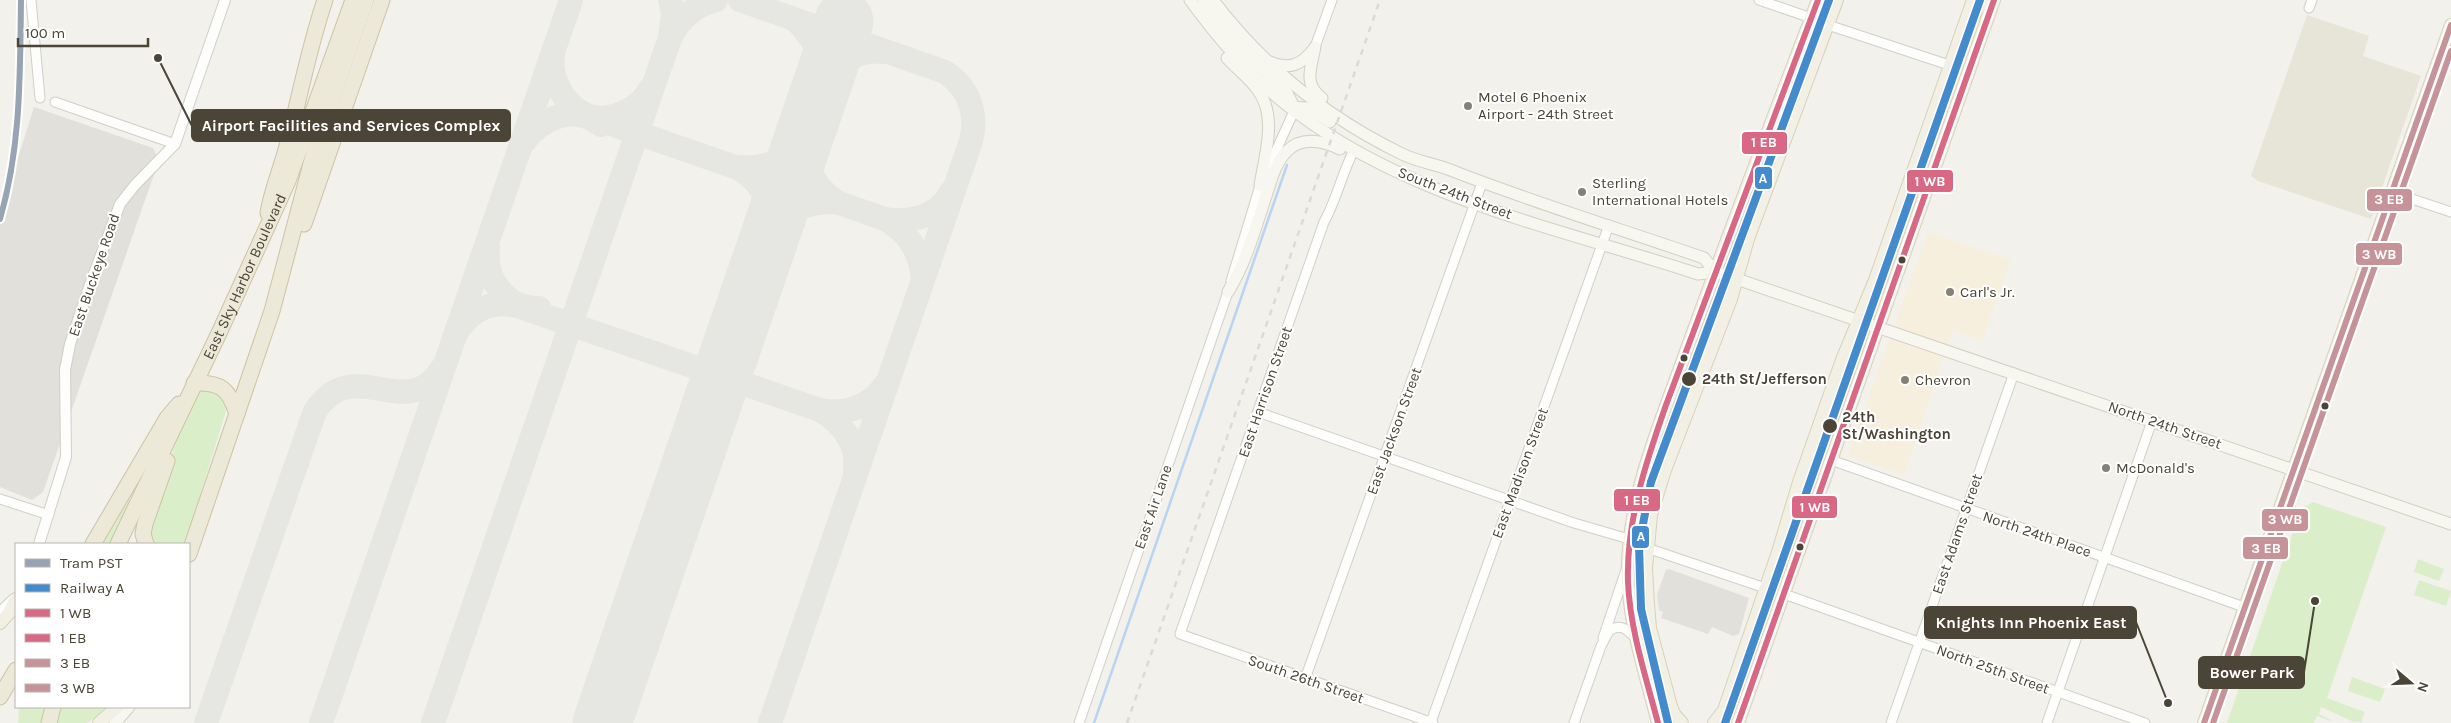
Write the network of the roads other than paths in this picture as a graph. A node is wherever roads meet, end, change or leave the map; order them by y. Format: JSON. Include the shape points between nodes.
{"nodes":[{"id":1,"x":31,"y":0,"type":"edge"},
{"id":2,"x":225,"y":0,"type":"edge"},
{"id":3,"x":325,"y":0,"type":"edge"},
{"id":4,"x":352,"y":0,"type":"edge"},
{"id":5,"x":366,"y":0,"type":"edge"},
{"id":6,"x":382,"y":0,"type":"edge"},
{"id":7,"x":1188,"y":0,"type":"edge"},
{"id":8,"x":1203,"y":0,"type":"edge"},
{"id":9,"x":1213,"y":0,"type":"edge"},
{"id":10,"x":1332,"y":0,"type":"edge"},
{"id":11,"x":1759,"y":0,"type":"edge"},
{"id":12,"x":1818,"y":0,"type":"edge"},
{"id":13,"x":1837,"y":0,"type":"edge"},
{"id":14,"x":1972,"y":0,"type":"edge"},
{"id":15,"x":1983,"y":0,"type":"edge"},
{"id":16,"x":1994,"y":0,"type":"edge"},
{"id":17,"x":1811,"y":18,"type":"junction"},
{"id":18,"x":1828,"y":25,"type":"junction"},
{"id":19,"x":2451,"y":25,"type":"edge"},
{"id":20,"x":1957,"y":44,"type":"junction"},
{"id":21,"x":1315,"y":47,"type":"junction"},
{"id":22,"x":1268,"y":61,"type":"junction"},
{"id":23,"x":1813,"y":64,"type":"junction"},
{"id":24,"x":1949,"y":66,"type":"junction"},
{"id":25,"x":40,"y":98,"type":"dead end"},
{"id":26,"x":55,"y":102,"type":"dead end"},
{"id":27,"x":1293,"y":108,"type":"junction"},
{"id":28,"x":175,"y":144,"type":"junction"},
{"id":29,"x":1353,"y":153,"type":"junction"},
{"id":30,"x":1759,"y":153,"type":"junction"},
{"id":31,"x":1404,"y":154,"type":"junction"},
{"id":32,"x":1434,"y":163,"type":"junction"},
{"id":33,"x":1482,"y":182,"type":"junction"},
{"id":34,"x":1260,"y":185,"type":"junction"},
{"id":35,"x":2391,"y":192,"type":"junction"},
{"id":36,"x":1475,"y":204,"type":"junction"},
{"id":37,"x":2451,"y":212,"type":"edge"},
{"id":38,"x":1608,"y":224,"type":"junction"},
{"id":39,"x":264,"y":235,"type":"junction"},
{"id":40,"x":1602,"y":243,"type":"junction"},
{"id":41,"x":1715,"y":272,"type":"junction"},
{"id":42,"x":1736,"y":279,"type":"junction"},
{"id":43,"x":279,"y":289,"type":"junction"},
{"id":44,"x":1228,"y":292,"type":"junction"},
{"id":45,"x":1858,"y":321,"type":"junction"},
{"id":46,"x":1878,"y":328,"type":"junction"},
{"id":47,"x":2014,"y":373,"type":"junction"},
{"id":48,"x":193,"y":386,"type":"junction"},
{"id":49,"x":1258,"y":412,"type":"junction"},
{"id":50,"x":237,"y":414,"type":"junction"},
{"id":51,"x":178,"y":418,"type":"junction"},
{"id":52,"x":2152,"y":421,"type":"junction"},
{"id":53,"x":1384,"y":456,"type":"junction"},
{"id":54,"x":1831,"y":460,"type":"junction"},
{"id":55,"x":2293,"y":470,"type":"junction"},
{"id":56,"x":0,"y":499,"type":"edge"},
{"id":57,"x":1510,"y":500,"type":"junction"},
{"id":58,"x":1966,"y":509,"type":"junction"},
{"id":59,"x":49,"y":515,"type":"junction"},
{"id":60,"x":2451,"y":524,"type":"edge"},
{"id":61,"x":1630,"y":540,"type":"junction"},
{"id":62,"x":39,"y":543,"type":"edge"},
{"id":63,"x":94,"y":543,"type":"edge"},
{"id":64,"x":118,"y":543,"type":"edge"},
{"id":65,"x":146,"y":543,"type":"edge"},
{"id":66,"x":1647,"y":548,"type":"junction"},
{"id":67,"x":190,"y":551,"type":"edge"},
{"id":68,"x":2105,"y":557,"type":"junction"},
{"id":69,"x":1628,"y":564,"type":"junction"},
{"id":70,"x":1765,"y":588,"type":"junction"},
{"id":71,"x":1784,"y":594,"type":"junction"},
{"id":72,"x":15,"y":598,"type":"edge"},
{"id":73,"x":15,"y":599,"type":"edge"},
{"id":74,"x":2244,"y":607,"type":"junction"},
{"id":75,"x":0,"y":612,"type":"edge"},
{"id":76,"x":0,"y":623,"type":"edge"},
{"id":77,"x":1180,"y":634,"type":"joint"},
{"id":78,"x":1637,"y":641,"type":"junction"},
{"id":79,"x":1919,"y":643,"type":"junction"},
{"id":80,"x":1746,"y":644,"type":"junction"},
{"id":81,"x":1601,"y":646,"type":"junction"},
{"id":82,"x":1660,"y":664,"type":"junction"},
{"id":83,"x":15,"y":671,"type":"edge"},
{"id":84,"x":15,"y":673,"type":"edge"},
{"id":85,"x":0,"y":678,"type":"edge"},
{"id":86,"x":1305,"y":679,"type":"junction"},
{"id":87,"x":2058,"y":692,"type":"junction"},
{"id":88,"x":0,"y":697,"type":"edge"},
{"id":89,"x":53,"y":708,"type":"edge"},
{"id":90,"x":116,"y":708,"type":"edge"},
{"id":91,"x":128,"y":708,"type":"edge"},
{"id":92,"x":49,"y":723,"type":"edge"},
{"id":93,"x":99,"y":723,"type":"edge"},
{"id":94,"x":115,"y":723,"type":"edge"},
{"id":95,"x":1079,"y":723,"type":"edge"},
{"id":96,"x":1432,"y":723,"type":"edge"},
{"id":97,"x":1574,"y":723,"type":"edge"},
{"id":98,"x":1658,"y":723,"type":"edge"},
{"id":99,"x":1664,"y":723,"type":"edge"},
{"id":100,"x":1682,"y":723,"type":"edge"},
{"id":101,"x":1714,"y":723,"type":"edge"},
{"id":102,"x":1732,"y":723,"type":"edge"},
{"id":103,"x":1738,"y":723,"type":"edge"},
{"id":104,"x":1891,"y":723,"type":"edge"},
{"id":105,"x":2047,"y":723,"type":"edge"},
{"id":106,"x":2146,"y":723,"type":"edge"},
{"id":107,"x":2204,"y":723,"type":"edge"}],
"edges":[{"from":1,"to":25,"type":"street"},
{"from":2,"to":28,"type":"street","name":"East Buckeye Road"},
{"from":3,"to":39,"type":"highway","via":[[311,44],[288,144],[272,188]]},
{"from":4,"to":39,"type":"highway","name":"East Sky Harbor Boulevard","via":[[296,160]]},
{"from":5,"to":43,"type":"highway","name":"East Sky Harbor Boulevard","via":[[316,145]]},
{"from":6,"to":43,"type":"highway"},
{"from":7,"to":27,"type":"main road","via":[[1225,46]]},
{"from":7,"to":34,"type":"main road","via":[[1195,20],[1204,32],[1258,89],[1264,101],[1268,130]]},
{"from":8,"to":27,"type":"main road","via":[[1239,46],[1287,93]]},
{"from":9,"to":22,"type":"main road","name":"South 24th Street"},
{"from":10,"to":21,"type":"street"},
{"from":11,"to":17,"type":"street"},
{"from":12,"to":17,"type":"main road"},
{"from":13,"to":18,"type":"main road"},
{"from":14,"to":20,"type":"main road"},
{"from":15,"to":20,"type":"main road"},
{"from":16,"to":46,"type":"main road"},
{"from":17,"to":30,"type":"main road"},
{"from":18,"to":23,"type":"main road"},
{"from":18,"to":24,"type":"street"},
{"from":19,"to":35,"type":"main road"},
{"from":20,"to":24,"type":"main road"},
{"from":21,"to":22,"type":"main road","via":[[1304,61],[1292,66]]},
{"from":21,"to":32,"type":"main road","via":[[1309,79],[1312,90],[1356,121]]},
{"from":22,"to":31,"type":"main road","name":"South 24th Street","via":[[1287,80],[1331,113]]},
{"from":23,"to":30,"type":"main road"},
{"from":23,"to":42,"type":"main road"},
{"from":24,"to":45,"type":"main road"},
{"from":26,"to":28,"type":"street"},
{"from":27,"to":29,"type":"main road"},
{"from":27,"to":31,"type":"main road","via":[[1313,110],[1361,140],[1393,154]]},
{"from":27,"to":34,"type":"street","name":"East Air Lane","via":[[1278,131]]},
{"from":27,"to":44,"type":"street","name":"East Air Lane"},
{"from":28,"to":59,"type":"street","name":"East Buckeye Road","via":[[120,204],[89,287],[65,370],[66,457]]},
{"from":29,"to":36,"type":"main road","name":"South 24th Street"},
{"from":29,"to":44,"type":"main road","via":[[1321,141],[1299,144],[1286,151],[1274,174],[1240,274]]},
{"from":29,"to":49,"type":"street","name":"East Harrison Street","via":[[1324,222]]},
{"from":30,"to":41,"type":"main road"},
{"from":31,"to":32,"type":"main road","name":"South 24th Street"},
{"from":32,"to":33,"type":"main road","name":"South 24th Street"},
{"from":33,"to":36,"type":"street","name":"East Jackson Street"},
{"from":33,"to":38,"type":"main road","name":"South 24th Street"},
{"from":34,"to":44,"type":"street","name":"East Air Lane"},
{"from":35,"to":37,"type":"street"},
{"from":35,"to":55,"type":"main road"},
{"from":36,"to":40,"type":"main road","name":"South 24th Street"},
{"from":36,"to":53,"type":"street","name":"East Jackson Street"},
{"from":38,"to":40,"type":"street","name":"East Madison Street"},
{"from":38,"to":41,"type":"main road","name":"South 24th Street","via":[[1704,258]]},
{"from":39,"to":48,"type":"highway","name":"East Sky Harbor Boulevard"},
{"from":40,"to":41,"type":"main road","name":"South 24th Street","via":[[1698,274]]},
{"from":40,"to":57,"type":"street","name":"East Madison Street"},
{"from":41,"to":42,"type":"main road","name":"South 24th Street"},
{"from":41,"to":61,"type":"main road","via":[[1645,468]]},
{"from":42,"to":45,"type":"main road","name":"South 24th Street"},
{"from":42,"to":66,"type":"main road","via":[[1654,502]]},
{"from":43,"to":50,"type":"highway","name":"East Sky Harbor Boulevard"},
{"from":44,"to":95,"type":"street","name":"East Air Lane"},
{"from":45,"to":46,"type":"main road","name":"South 24th Street"},
{"from":45,"to":70,"type":"main road","via":[[1799,482]]},
{"from":46,"to":47,"type":"main road","name":"North 24th Street"},
{"from":46,"to":54,"type":"main road"},
{"from":47,"to":52,"type":"main road","name":"North 24th Street"},
{"from":47,"to":58,"type":"street","name":"East Adams Street"},
{"from":48,"to":50,"type":"highway","via":[[212,383],[225,390]]},
{"from":48,"to":51,"type":"highway","name":"East Sky Harbor Boulevard"},
{"from":48,"to":63,"type":"highway","via":[[166,418]]},
{"from":49,"to":53,"type":"street"},
{"from":49,"to":77,"type":"street","name":"East Harrison Street"},
{"from":50,"to":67,"type":"highway","name":"East Sky Harbor Boulevard"},
{"from":51,"to":64,"type":"highway","name":"East Sky Harbor Boulevard"},
{"from":51,"to":65,"type":"highway","via":[[145,524]]},
{"from":52,"to":55,"type":"main road","name":"North 24th Street"},
{"from":52,"to":68,"type":"street"},
{"from":53,"to":57,"type":"street"},
{"from":53,"to":86,"type":"street","name":"East Jackson Street"},
{"from":54,"to":58,"type":"street","name":"North 24th Place"},
{"from":54,"to":71,"type":"main road"},
{"from":55,"to":60,"type":"main road","name":"North 24th Street"},
{"from":55,"to":74,"type":"main road"},
{"from":56,"to":59,"type":"street"},
{"from":57,"to":61,"type":"street"},
{"from":57,"to":96,"type":"street","name":"East Madison Street"},
{"from":58,"to":68,"type":"street","name":"North 24th Place"},
{"from":58,"to":79,"type":"street","name":"East Adams Street"},
{"from":59,"to":62,"type":"street","name":"East Buckeye Road"},
{"from":61,"to":69,"type":"main road"},
{"from":66,"to":70,"type":"street"},
{"from":66,"to":82,"type":"main road","via":[[1650,628]]},
{"from":68,"to":74,"type":"street","name":"North 24th Place"},
{"from":68,"to":87,"type":"street"},
{"from":69,"to":78,"type":"main road"},
{"from":69,"to":81,"type":"street"},
{"from":70,"to":80,"type":"main road"},
{"from":71,"to":79,"type":"street","name":"North 25th Street"},
{"from":71,"to":103,"type":"main road"},
{"from":72,"to":75,"type":"street"},
{"from":73,"to":76,"type":"main road"},
{"from":74,"to":107,"type":"main road"},
{"from":77,"to":86,"type":"street","name":"South 26th Street"},
{"from":78,"to":81,"type":"street","via":[[1627,629],[1618,627],[1609,631]]},
{"from":78,"to":98,"type":"main road"},
{"from":79,"to":87,"type":"street","name":"North 25th Street"},
{"from":79,"to":104,"type":"street","name":"East Adams Street"},
{"from":80,"to":101,"type":"main road","via":[[1724,710]]},
{"from":80,"to":102,"type":"main road","via":[[1744,680]]},
{"from":81,"to":97,"type":"street"},
{"from":82,"to":99,"type":"main road"},
{"from":82,"to":100,"type":"main road","via":[[1674,714]]},
{"from":83,"to":85,"type":"highway"},
{"from":84,"to":88,"type":"highway"},
{"from":86,"to":96,"type":"street","name":"South 26th Street"},
{"from":87,"to":105,"type":"street"},
{"from":87,"to":106,"type":"street","name":"North 25th Street"},
{"from":89,"to":92,"type":"highway"},
{"from":90,"to":93,"type":"main road"},
{"from":91,"to":94,"type":"main road"}]}
